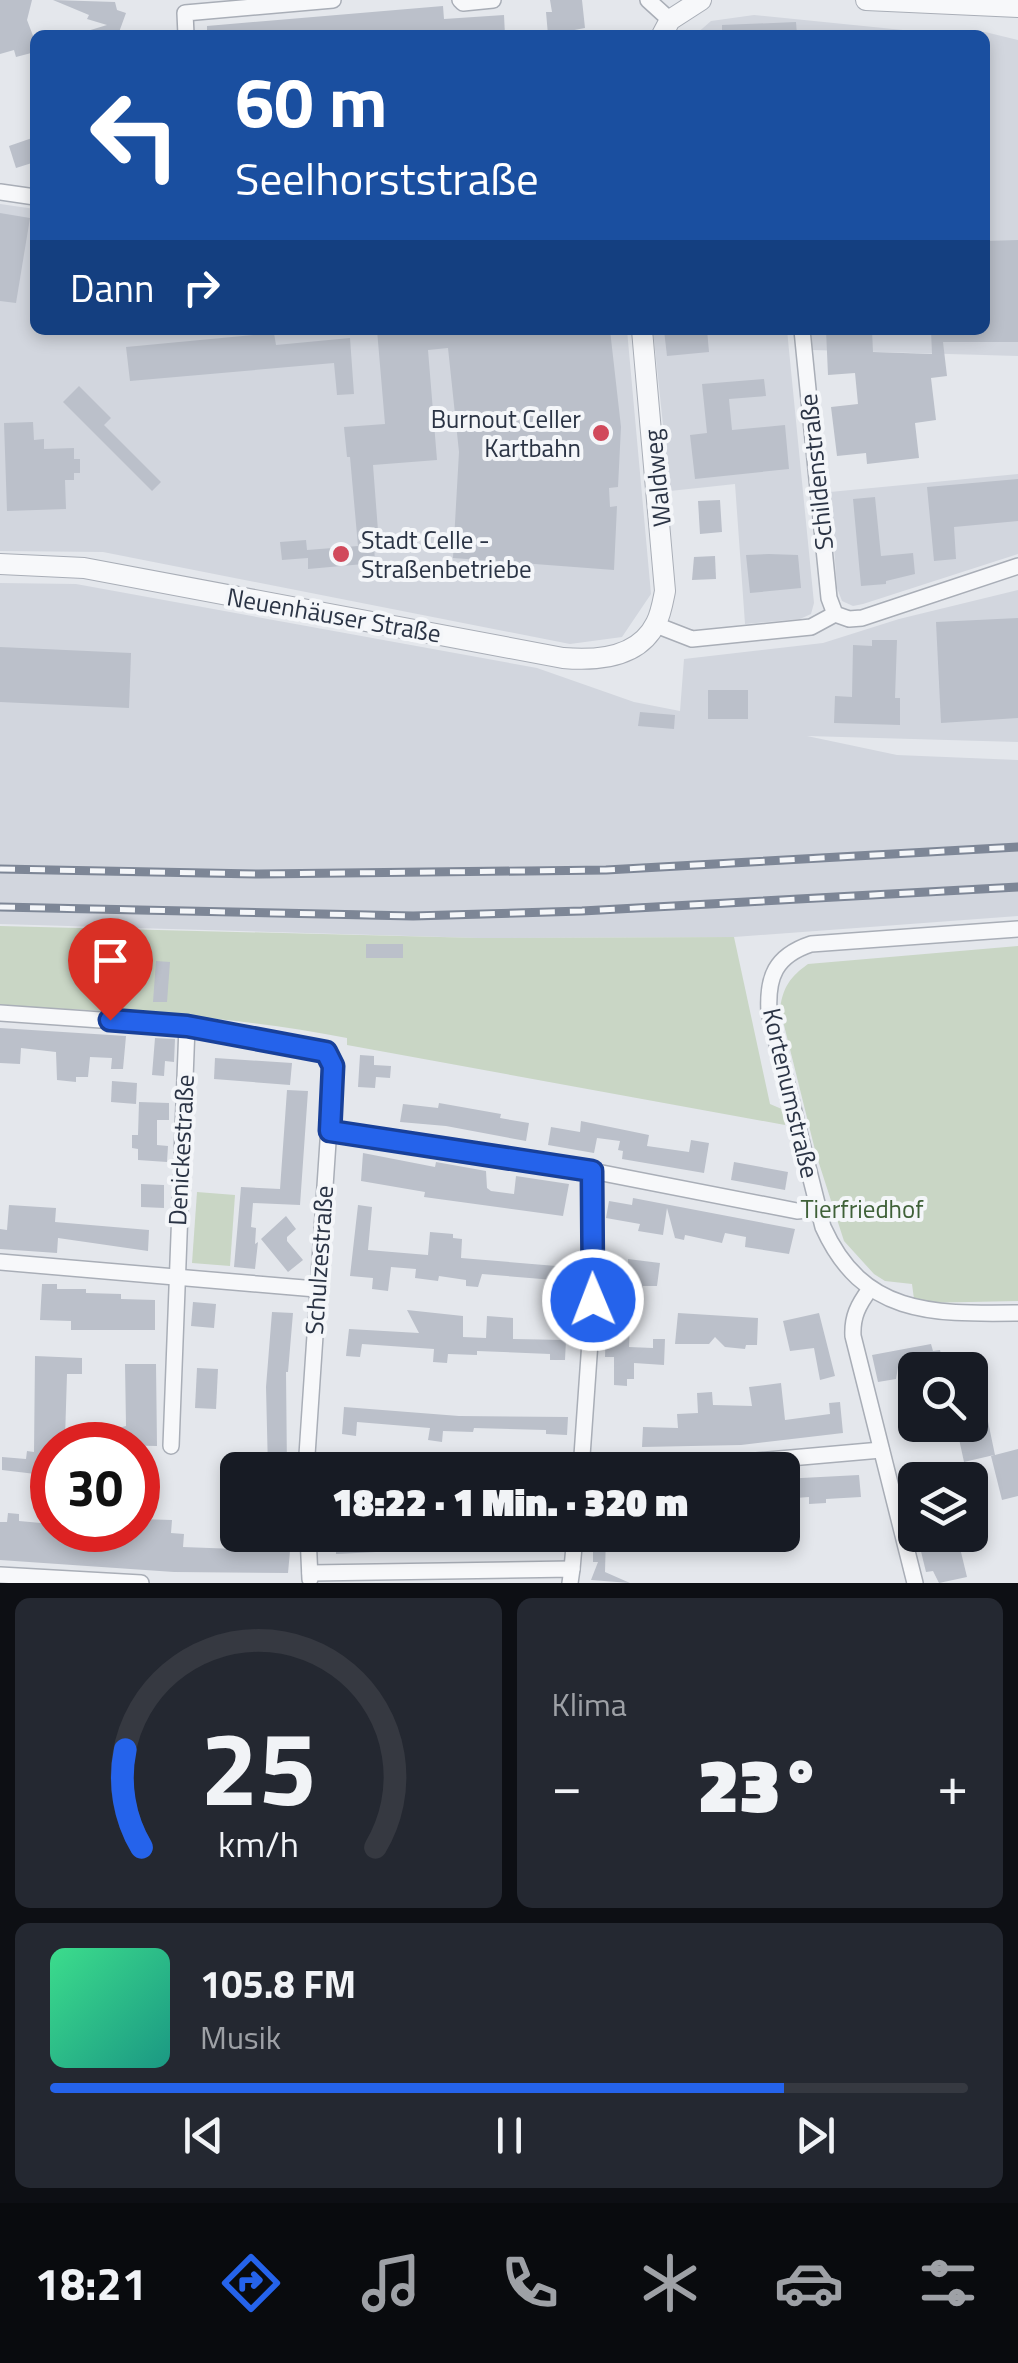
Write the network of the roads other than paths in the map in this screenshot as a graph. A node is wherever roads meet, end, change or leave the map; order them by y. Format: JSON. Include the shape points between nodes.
{"nodes":[{"id":1,"x":333,"y":0,"type":"edge"},
{"id":2,"x":460,"y":0,"type":"edge"},
{"id":3,"x":493,"y":0,"type":"edge"},
{"id":4,"x":648,"y":0,"type":"edge"},
{"id":5,"x":702,"y":0,"type":"edge"},
{"id":6,"x":866,"y":0,"type":"edge"},
{"id":7,"x":918,"y":2,"type":"edge"},
{"id":8,"x":1018,"y":7,"type":"edge"},
{"id":9,"x":666,"y":28,"type":"edge"},
{"id":10,"x":186,"y":30,"type":"edge"},
{"id":11,"x":0,"y":192,"type":"edge"},
{"id":12,"x":30,"y":197,"type":"edge"},
{"id":13,"x":642,"y":335,"type":"edge"},
{"id":14,"x":803,"y":335,"type":"edge"},
{"id":15,"x":0,"y":564,"type":"edge"},
{"id":16,"x":1018,"y":566,"type":"edge"},
{"id":17,"x":834,"y":614,"type":"junction"},
{"id":18,"x":664,"y":629,"type":"junction"},
{"id":19,"x":1018,"y":929,"type":"edge"},
{"id":20,"x":0,"y":1013,"type":"edge"},
{"id":21,"x":187,"y":1026,"type":"junction"},
{"id":22,"x":330,"y":1131,"type":"junction"},
{"id":23,"x":592,"y":1171,"type":"junction"},
{"id":24,"x":818,"y":1209,"type":"junction"},
{"id":25,"x":0,"y":1262,"type":"edge"},
{"id":26,"x":175,"y":1275,"type":"junction"},
{"id":27,"x":316,"y":1289,"type":"junction"},
{"id":28,"x":870,"y":1289,"type":"junction"},
{"id":29,"x":1018,"y":1313,"type":"edge"},
{"id":30,"x":170,"y":1446,"type":"dead end"},
{"id":31,"x":881,"y":1450,"type":"junction"},
{"id":32,"x":307,"y":1452,"type":"edge"},
{"id":33,"x":582,"y":1452,"type":"edge"},
{"id":34,"x":800,"y":1458,"type":"edge"},
{"id":35,"x":309,"y":1552,"type":"edge"},
{"id":36,"x":0,"y":1575,"type":"edge"},
{"id":37,"x":571,"y":1576,"type":"edge"},
{"id":38,"x":310,"y":1578,"type":"edge"},
{"id":39,"x":141,"y":1583,"type":"edge"},
{"id":40,"x":915,"y":1583,"type":"edge"}],
"edges":[{"from":1,"to":10,"type":"street","via":[[185,13]]},
{"from":2,"to":3,"type":"street"},
{"from":4,"to":9,"type":"street"},
{"from":5,"to":9,"type":"street"},
{"from":6,"to":7,"type":"street"},
{"from":7,"to":8,"type":"street"},
{"from":11,"to":12,"type":"street"},
{"from":13,"to":18,"type":"street","name":"Waldweg"},
{"from":14,"to":17,"type":"street","name":"Schildenstraße"},
{"from":15,"to":18,"type":"street","name":"Neuenhäuser Straße","via":[[84,568],[563,658],[599,661]]},
{"from":16,"to":17,"type":"street","via":[[862,618]]},
{"from":17,"to":18,"type":"street","via":[[811,627],[692,639]]},
{"from":19,"to":24,"type":"street","name":"Kortenumstraße","via":[[826,943],[796,949],[772,973],[769,1012]]},
{"from":20,"to":21,"type":"street"},
{"from":21,"to":22,"type":"street","name":"Schulzestraße","via":[[326,1052],[333,1066]]},
{"from":21,"to":26,"type":"street","name":"Denickestraße"},
{"from":22,"to":23,"type":"street"},
{"from":22,"to":27,"type":"street","name":"Schulzestraße"},
{"from":23,"to":24,"type":"street","via":[[797,1211]]},
{"from":23,"to":33,"type":"street","via":[[593,1300]]},
{"from":24,"to":28,"type":"street","name":"Kortenumstraße","via":[[835,1254]]},
{"from":25,"to":26,"type":"street"},
{"from":26,"to":27,"type":"street"},
{"from":26,"to":30,"type":"street","name":"Denickestraße"},
{"from":27,"to":32,"type":"street","name":"Schulzestraße"},
{"from":28,"to":29,"type":"street","name":"Kortenumstraße","via":[[936,1312]]},
{"from":28,"to":31,"type":"street","via":[[852,1321]]},
{"from":31,"to":34,"type":"street"},
{"from":31,"to":40,"type":"street"},
{"from":35,"to":38,"type":"street"},
{"from":36,"to":39,"type":"street"},
{"from":37,"to":38,"type":"street"}]}
